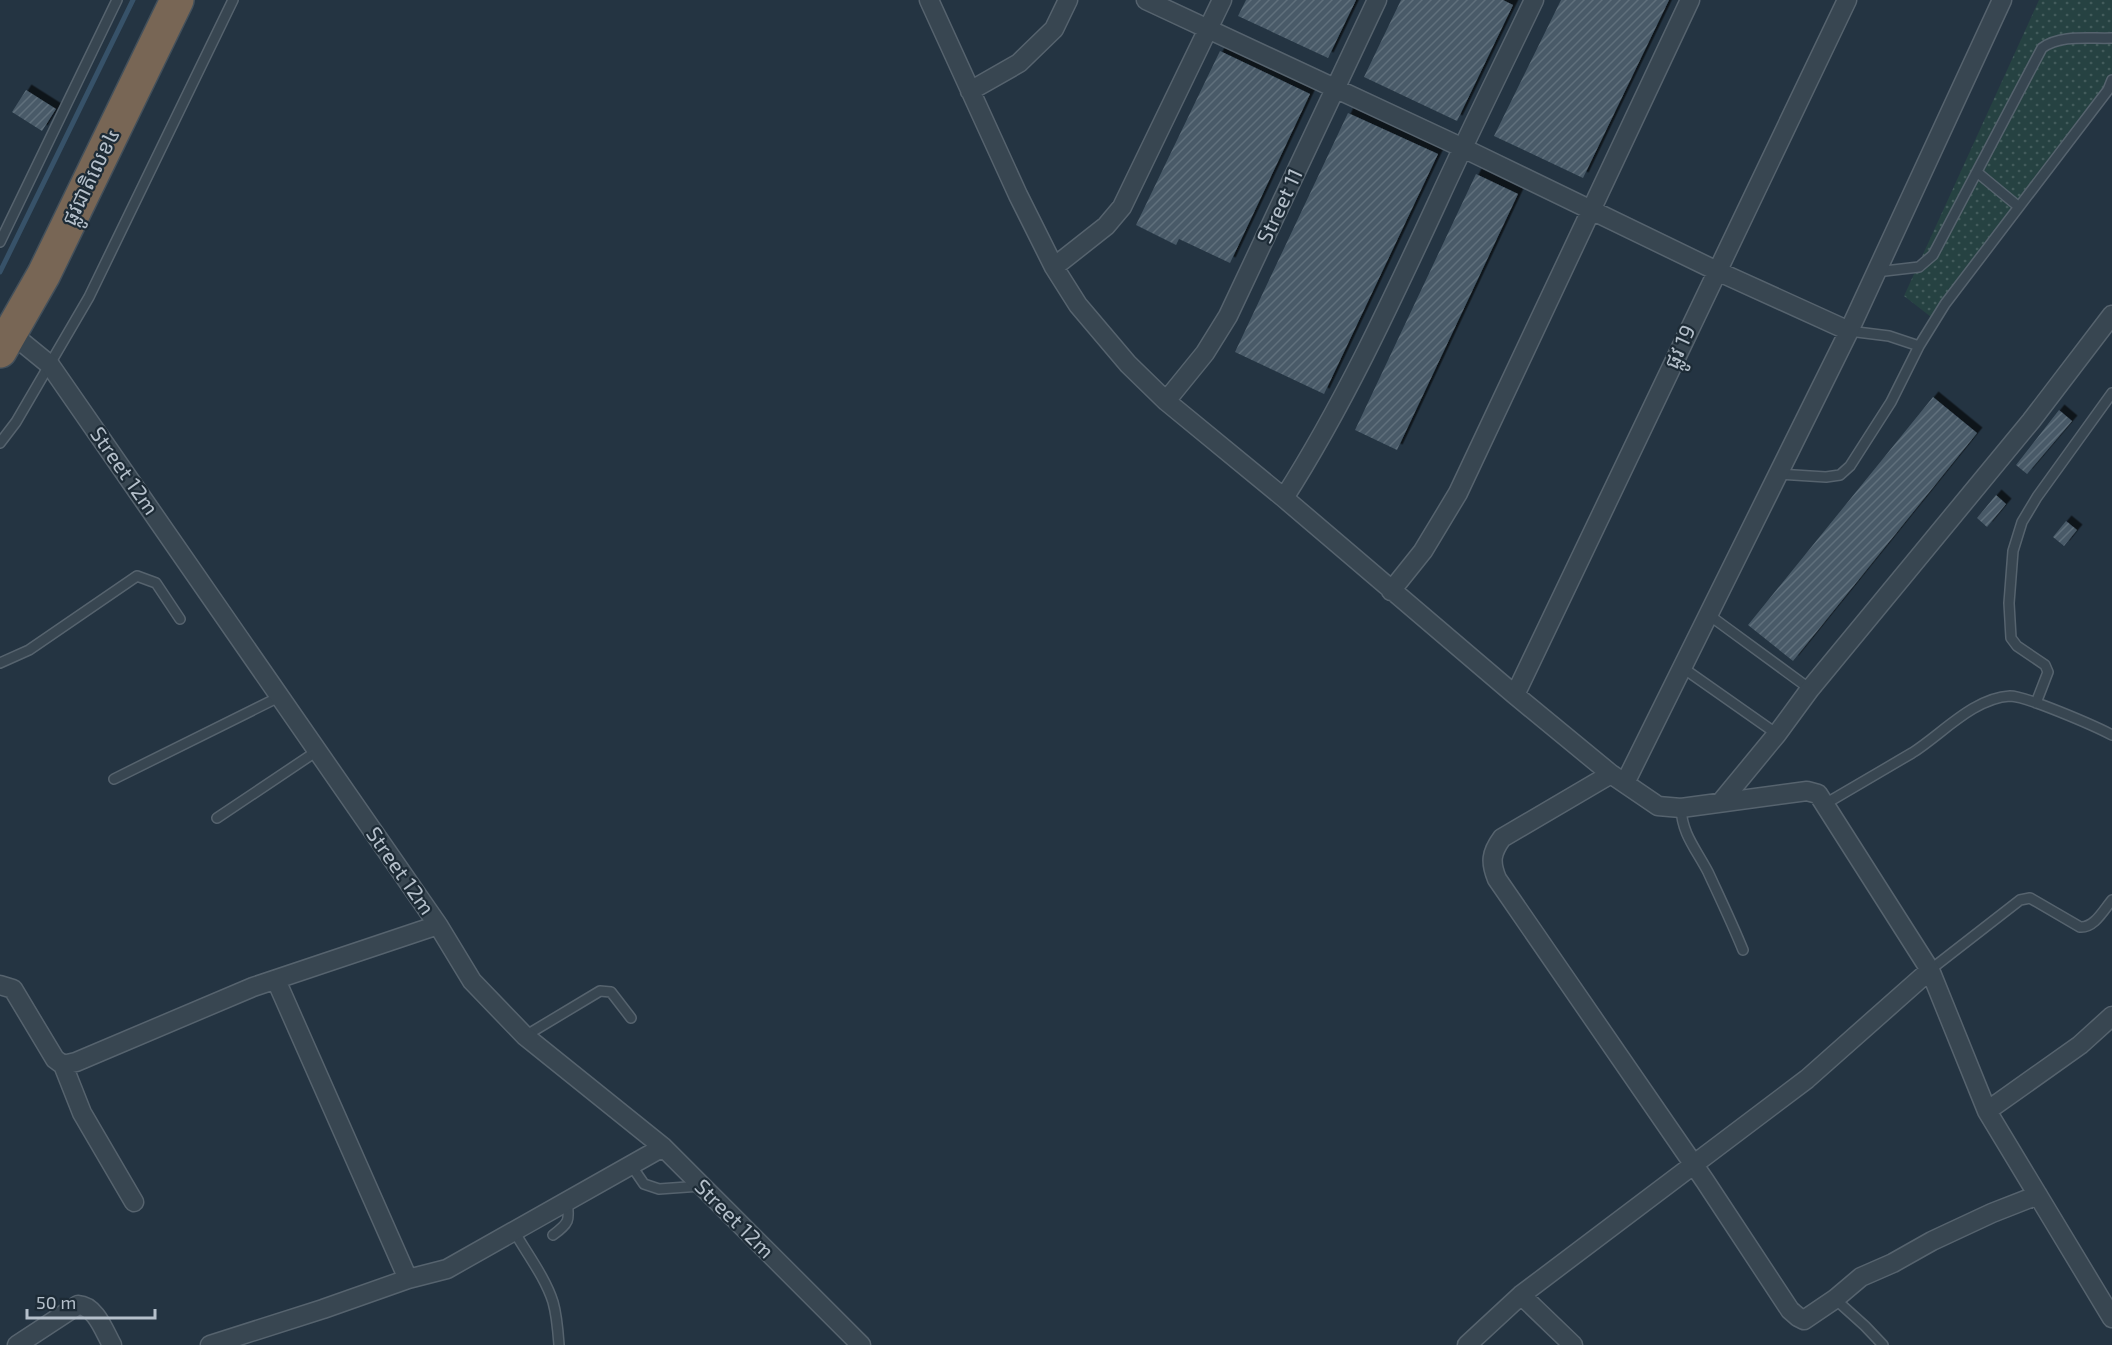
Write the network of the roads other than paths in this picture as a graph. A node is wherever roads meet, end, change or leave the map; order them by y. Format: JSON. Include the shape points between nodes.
{"nodes":[{"id":1,"x":117,"y":0,"type":"edge"},
{"id":2,"x":177,"y":0,"type":"edge"},
{"id":3,"x":233,"y":0,"type":"edge"},
{"id":4,"x":929,"y":0,"type":"edge"},
{"id":5,"x":1068,"y":0,"type":"edge"},
{"id":6,"x":1146,"y":0,"type":"edge"},
{"id":7,"x":1222,"y":0,"type":"edge"},
{"id":8,"x":1377,"y":0,"type":"edge"},
{"id":9,"x":1534,"y":0,"type":"edge"},
{"id":10,"x":1690,"y":0,"type":"edge"},
{"id":11,"x":1848,"y":0,"type":"edge"},
{"id":12,"x":2002,"y":0,"type":"edge"},
{"id":13,"x":1208,"y":29,"type":"junction"},
{"id":14,"x":2112,"y":38,"type":"edge"},
{"id":15,"x":2112,"y":80,"type":"edge"},
{"id":16,"x":1335,"y":89,"type":"junction"},
{"id":17,"x":970,"y":91,"type":"junction"},
{"id":18,"x":1463,"y":148,"type":"junction"},
{"id":19,"x":1978,"y":173,"type":"junction"},
{"id":20,"x":2019,"y":207,"type":"junction"},
{"id":21,"x":1590,"y":211,"type":"junction"},
{"id":22,"x":0,"y":242,"type":"edge"},
{"id":23,"x":1054,"y":267,"type":"junction"},
{"id":24,"x":1717,"y":271,"type":"junction"},
{"id":25,"x":1876,"y":272,"type":"junction"},
{"id":26,"x":2112,"y":315,"type":"edge"},
{"id":27,"x":1849,"y":331,"type":"junction"},
{"id":28,"x":6,"y":343,"type":"edge"},
{"id":29,"x":1919,"y":346,"type":"junction"},
{"id":30,"x":50,"y":365,"type":"junction"},
{"id":31,"x":2112,"y":393,"type":"edge"},
{"id":32,"x":1166,"y":401,"type":"junction"},
{"id":33,"x":0,"y":443,"type":"edge"},
{"id":34,"x":1778,"y":474,"type":"junction"},
{"id":35,"x":1284,"y":498,"type":"junction"},
{"id":36,"x":1390,"y":591,"type":"junction"},
{"id":37,"x":1709,"y":615,"type":"junction"},
{"id":38,"x":180,"y":618,"type":"dead end"},
{"id":39,"x":0,"y":663,"type":"edge"},
{"id":40,"x":1683,"y":668,"type":"junction"},
{"id":41,"x":1810,"y":689,"type":"junction"},
{"id":42,"x":1515,"y":695,"type":"junction"},
{"id":43,"x":279,"y":696,"type":"junction"},
{"id":44,"x":2036,"y":703,"type":"junction"},
{"id":45,"x":1777,"y":734,"type":"junction"},
{"id":46,"x":2112,"y":735,"type":"edge"},
{"id":47,"x":317,"y":751,"type":"junction"},
{"id":48,"x":1618,"y":779,"type":"junction"},
{"id":49,"x":114,"y":780,"type":"dead end"},
{"id":50,"x":1721,"y":802,"type":"junction"},
{"id":51,"x":1825,"y":804,"type":"junction"},
{"id":52,"x":1681,"y":807,"type":"junction"},
{"id":53,"x":217,"y":818,"type":"dead end"},
{"id":54,"x":2112,"y":900,"type":"edge"},
{"id":55,"x":438,"y":925,"type":"junction"},
{"id":56,"x":1743,"y":950,"type":"dead end"},
{"id":57,"x":1930,"y":970,"type":"junction"},
{"id":58,"x":276,"y":980,"type":"junction"},
{"id":59,"x":0,"y":985,"type":"edge"},
{"id":60,"x":2112,"y":1016,"type":"edge"},
{"id":61,"x":631,"y":1018,"type":"dead end"},
{"id":62,"x":525,"y":1036,"type":"junction"},
{"id":63,"x":63,"y":1065,"type":"junction"},
{"id":64,"x":1987,"y":1111,"type":"junction"},
{"id":65,"x":663,"y":1147,"type":"junction"},
{"id":66,"x":630,"y":1165,"type":"junction"},
{"id":67,"x":1693,"y":1165,"type":"junction"},
{"id":68,"x":701,"y":1186,"type":"junction"},
{"id":69,"x":2038,"y":1195,"type":"junction"},
{"id":70,"x":567,"y":1201,"type":"junction"},
{"id":71,"x":134,"y":1202,"type":"dead end"},
{"id":72,"x":514,"y":1231,"type":"junction"},
{"id":73,"x":553,"y":1235,"type":"dead end"},
{"id":74,"x":408,"y":1279,"type":"junction"},
{"id":75,"x":1521,"y":1295,"type":"junction"},
{"id":76,"x":1835,"y":1299,"type":"junction"},
{"id":77,"x":2112,"y":1318,"type":"edge"},
{"id":78,"x":17,"y":1345,"type":"edge"},
{"id":79,"x":112,"y":1345,"type":"edge"},
{"id":80,"x":210,"y":1345,"type":"edge"},
{"id":81,"x":559,"y":1345,"type":"edge"},
{"id":82,"x":861,"y":1345,"type":"edge"},
{"id":83,"x":1467,"y":1345,"type":"edge"},
{"id":84,"x":1573,"y":1345,"type":"edge"},
{"id":85,"x":1883,"y":1345,"type":"edge"}],
"edges":[{"from":1,"to":22,"type":"lane"},
{"from":2,"to":28,"type":"highway","name":"ផ្លូវជាតិលេខ៤","via":[[44,274]]},
{"from":3,"to":30,"type":"lane","via":[[89,297]]},
{"from":4,"to":17,"type":"street"},
{"from":5,"to":17,"type":"street","via":[[1054,29],[1018,63]]},
{"from":6,"to":13,"type":"street"},
{"from":7,"to":13,"type":"street"},
{"from":8,"to":16,"type":"street","name":"Street 11"},
{"from":9,"to":18,"type":"street"},
{"from":10,"to":21,"type":"street"},
{"from":11,"to":24,"type":"street","name":"ផ្លូវ 19"},
{"from":12,"to":25,"type":"street"},
{"from":13,"to":16,"type":"street"},
{"from":13,"to":23,"type":"street","via":[[1122,207],[1106,226]]},
{"from":14,"to":19,"type":"lane","via":[[2060,39],[2042,48]]},
{"from":15,"to":20,"type":"lane"},
{"from":16,"to":18,"type":"street"},
{"from":16,"to":32,"type":"street","name":"Street 11","via":[[1228,316],[1205,353]]},
{"from":17,"to":23,"type":"street"},
{"from":18,"to":21,"type":"street"},
{"from":18,"to":35,"type":"street","via":[[1370,348],[1317,447]]},
{"from":19,"to":20,"type":"lane"},
{"from":19,"to":25,"type":"lane","via":[[1933,255],[1919,267]]},
{"from":20,"to":29,"type":"lane"},
{"from":21,"to":24,"type":"street"},
{"from":21,"to":36,"type":"street","via":[[1458,493],[1423,551]]},
{"from":23,"to":32,"type":"street","via":[[1078,305],[1128,364]]},
{"from":24,"to":27,"type":"street"},
{"from":24,"to":42,"type":"street","name":"ផ្លូវ 19"},
{"from":25,"to":27,"type":"street"},
{"from":26,"to":41,"type":"street","via":[[2031,421]]},
{"from":27,"to":29,"type":"lane","via":[[1889,336]]},
{"from":27,"to":34,"type":"street"},
{"from":28,"to":30,"type":"street","name":"Street 12m"},
{"from":29,"to":34,"type":"lane","via":[[1891,402],[1851,466],[1840,475],[1826,477]]},
{"from":30,"to":33,"type":"lane"},
{"from":30,"to":43,"type":"street","name":"Street 12m"},
{"from":31,"to":44,"type":"lane","via":[[2037,497],[2022,522],[2013,551],[2011,638],[2045,665],[2048,672]]},
{"from":32,"to":35,"type":"street"},
{"from":34,"to":37,"type":"street"},
{"from":35,"to":36,"type":"street"},
{"from":36,"to":42,"type":"street"},
{"from":37,"to":40,"type":"street"},
{"from":37,"to":41,"type":"lane"},
{"from":38,"to":39,"type":"lane","via":[[156,583],[137,576],[29,650]]},
{"from":40,"to":45,"type":"lane"},
{"from":40,"to":48,"type":"street"},
{"from":41,"to":45,"type":"street"},
{"from":42,"to":48,"type":"street"},
{"from":43,"to":47,"type":"street","name":"Street 12m"},
{"from":43,"to":49,"type":"lane"},
{"from":44,"to":46,"type":"lane"},
{"from":44,"to":51,"type":"lane","via":[[2011,696],[1987,701],[1913,752]]},
{"from":45,"to":50,"type":"street"},
{"from":47,"to":53,"type":"lane"},
{"from":47,"to":55,"type":"street","name":"Street 12m"},
{"from":48,"to":52,"type":"street","via":[[1658,806]]},
{"from":48,"to":67,"type":"street","via":[[1502,838],[1491,857],[1492,867]]},
{"from":50,"to":51,"type":"street","via":[[1807,791],[1818,794]]},
{"from":50,"to":52,"type":"street"},
{"from":51,"to":57,"type":"street"},
{"from":52,"to":56,"type":"lane","via":[[1686,836],[1728,912]]},
{"from":54,"to":57,"type":"lane","via":[[2087,928],[2030,898],[2020,900]]},
{"from":55,"to":58,"type":"street"},
{"from":55,"to":62,"type":"street","name":"Street 12m","via":[[472,981]]},
{"from":57,"to":64,"type":"street"},
{"from":57,"to":67,"type":"street","via":[[1807,1079]]},
{"from":58,"to":63,"type":"street"},
{"from":58,"to":74,"type":"street"},
{"from":59,"to":63,"type":"street","via":[[13,989],[55,1059]]},
{"from":60,"to":64,"type":"street","via":[[2080,1046]]},
{"from":61,"to":62,"type":"lane","via":[[611,992],[600,991]]},
{"from":62,"to":65,"type":"street","name":"Street 12m"},
{"from":63,"to":71,"type":"street","via":[[82,1113]]},
{"from":64,"to":69,"type":"street"},
{"from":65,"to":66,"type":"street"},
{"from":65,"to":68,"type":"street","name":"Street 12m"},
{"from":66,"to":68,"type":"lane","via":[[645,1184],[659,1189]]},
{"from":66,"to":70,"type":"street"},
{"from":67,"to":75,"type":"street"},
{"from":67,"to":76,"type":"street","via":[[1790,1310],[1804,1320]]},
{"from":68,"to":82,"type":"street","name":"Street 12m"},
{"from":69,"to":76,"type":"street","via":[[1992,1213],[1861,1277]]},
{"from":69,"to":77,"type":"street"},
{"from":70,"to":72,"type":"street"},
{"from":70,"to":73,"type":"lane","via":[[569,1220]]},
{"from":72,"to":74,"type":"street","via":[[447,1269]]},
{"from":72,"to":81,"type":"lane","via":[[547,1288],[556,1315]]},
{"from":74,"to":80,"type":"street"},
{"from":75,"to":83,"type":"street"},
{"from":75,"to":84,"type":"street"},
{"from":76,"to":85,"type":"lane"},
{"from":78,"to":79,"type":"street","via":[[78,1305],[92,1310]]}]}
